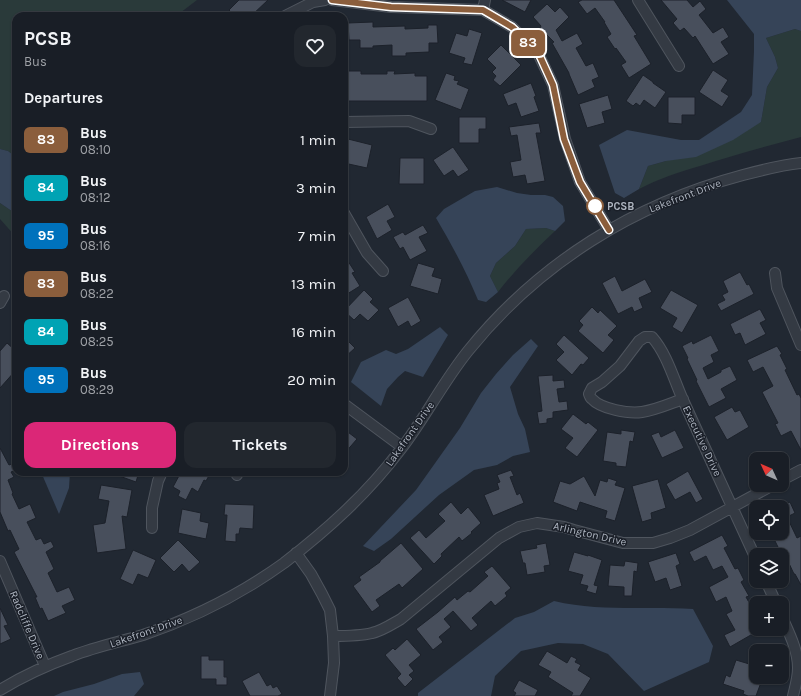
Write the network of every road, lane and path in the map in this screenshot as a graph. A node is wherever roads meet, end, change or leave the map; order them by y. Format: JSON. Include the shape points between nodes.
{"nodes":[{"id":1,"x":325,"y":0,"type":"edge"},
{"id":2,"x":332,"y":0,"type":"edge"},
{"id":3,"x":638,"y":0,"type":"edge"},
{"id":4,"x":484,"y":5,"type":"edge"},
{"id":5,"x":293,"y":12,"type":"edge"},
{"id":6,"x":679,"y":66,"type":"dead end"},
{"id":7,"x":348,"y":122,"type":"edge"},
{"id":8,"x":431,"y":129,"type":"dead end"},
{"id":9,"x":801,"y":163,"type":"edge"},
{"id":10,"x":348,"y":220,"type":"edge"},
{"id":11,"x":609,"y":230,"type":"junction"},
{"id":12,"x":383,"y":271,"type":"dead end"},
{"id":13,"x":775,"y":273,"type":"dead end"},
{"id":14,"x":801,"y":345,"type":"edge"},
{"id":15,"x":683,"y":399,"type":"junction"},
{"id":16,"x":348,"y":407,"type":"edge"},
{"id":17,"x":402,"y":447,"type":"junction"},
{"id":18,"x":801,"y":470,"type":"edge"},
{"id":19,"x":160,"y":476,"type":"edge"},
{"id":20,"x":789,"y":476,"type":"edge"},
{"id":21,"x":759,"y":492,"type":"edge"},
{"id":22,"x":732,"y":506,"type":"junction"},
{"id":23,"x":152,"y":528,"type":"dead end"},
{"id":24,"x":751,"y":548,"type":"edge"},
{"id":25,"x":296,"y":553,"type":"junction"},
{"id":26,"x":0,"y":561,"type":"edge"},
{"id":27,"x":789,"y":632,"type":"edge"},
{"id":28,"x":333,"y":636,"type":"junction"},
{"id":29,"x":45,"y":666,"type":"junction"},
{"id":30,"x":0,"y":690,"type":"edge"},
{"id":31,"x":330,"y":696,"type":"edge"},
{"id":32,"x":792,"y":696,"type":"edge"}],
"edges":[{"from":1,"to":5,"type":"street","via":[[313,2]]},
{"from":2,"to":4,"type":"street","via":[[391,7]]},
{"from":3,"to":6,"type":"street"},
{"from":4,"to":11,"type":"street","via":[[538,52],[553,85],[564,139],[580,182]]},
{"from":7,"to":8,"type":"street","via":[[409,121]]},
{"from":9,"to":11,"type":"street","name":"Lakefront Drive","via":[[727,179],[693,190],[656,205]]},
{"from":10,"to":12,"type":"street","via":[[366,253]]},
{"from":11,"to":17,"type":"street","name":"Lakefront Drive","via":[[542,276],[509,306],[467,353]]},
{"from":13,"to":14,"type":"street","via":[[777,288]]},
{"from":15,"to":15,"type":"street","name":"Executive Drive","via":[[658,409],[640,412],[620,411],[598,404],[589,394],[592,388],[620,366],[639,341],[645,337],[652,337],[658,344]]},
{"from":15,"to":22,"type":"street","name":"Executive Drive"},
{"from":16,"to":17,"type":"street"},
{"from":17,"to":25,"type":"street","name":"Lakefront Drive","via":[[355,502]]},
{"from":18,"to":20,"type":"street"},
{"from":19,"to":23,"type":"street","via":[[152,508]]},
{"from":21,"to":22,"type":"street","name":"Arlington Drive"},
{"from":22,"to":24,"type":"street","name":"Executive Drive"},
{"from":22,"to":28,"type":"street","name":"Arlington Drive","via":[[690,530],[648,543],[622,543],[564,527],[537,523],[519,527],[499,538],[401,619],[384,629],[354,636]]},
{"from":25,"to":28,"type":"street","via":[[311,574],[330,610]]},
{"from":25,"to":29,"type":"street","name":"Lakefront Drive","via":[[217,604],[144,634]]},
{"from":26,"to":29,"type":"street","name":"Radcliffe Drive"},
{"from":27,"to":32,"type":"street","via":[[794,643],[798,668]]},
{"from":28,"to":31,"type":"street","via":[[334,663]]},
{"from":29,"to":30,"type":"street","name":"Lakefront Drive"}]}
